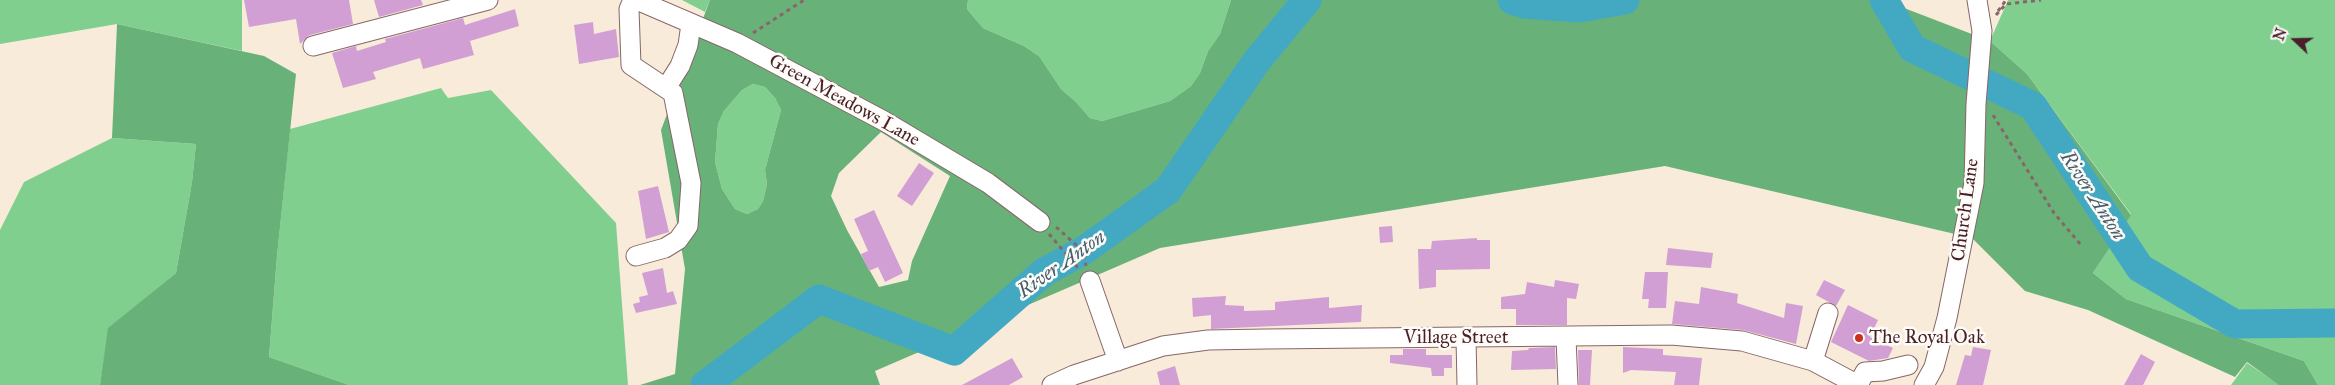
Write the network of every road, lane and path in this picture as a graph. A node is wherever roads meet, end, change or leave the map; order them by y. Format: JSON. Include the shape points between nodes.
{"nodes":[{"id":1,"x":488,"y":0,"type":"edge"},
{"id":2,"x":633,"y":0,"type":"edge"},
{"id":3,"x":637,"y":0,"type":"edge"},
{"id":4,"x":804,"y":0,"type":"edge"},
{"id":5,"x":1977,"y":0,"type":"edge"},
{"id":6,"x":2040,"y":0,"type":"edge"},
{"id":7,"x":692,"y":24,"type":"junction"},
{"id":8,"x":1982,"y":31,"type":"junction"},
{"id":9,"x":738,"y":43,"type":"junction"},
{"id":10,"x":313,"y":46,"type":"dead end"},
{"id":11,"x":666,"y":88,"type":"junction"},
{"id":12,"x":1976,"y":104,"type":"junction"},
{"id":13,"x":1036,"y":220,"type":"junction"},
{"id":14,"x":2081,"y":245,"type":"dead end"},
{"id":15,"x":636,"y":256,"type":"dead end"},
{"id":16,"x":1090,"y":281,"type":"junction"},
{"id":17,"x":1828,"y":313,"type":"dead end"},
{"id":18,"x":1466,"y":338,"type":"junction"},
{"id":19,"x":1566,"y":338,"type":"junction"},
{"id":20,"x":1118,"y":361,"type":"junction"},
{"id":21,"x":1813,"y":361,"type":"junction"},
{"id":22,"x":1908,"y":364,"type":"dead end"},
{"id":23,"x":1052,"y":385,"type":"edge"},
{"id":24,"x":1467,"y":385,"type":"edge"},
{"id":25,"x":1568,"y":385,"type":"edge"},
{"id":26,"x":1858,"y":385,"type":"edge"},
{"id":27,"x":1924,"y":385,"type":"edge"}],
"edges":[{"from":1,"to":10,"type":"street"},
{"from":2,"to":11,"type":"street","via":[[629,9],[631,66]]},
{"from":3,"to":7,"type":"street","name":"Green Meadows Lane"},
{"from":4,"to":9,"type":"path"},
{"from":5,"to":8,"type":"street","name":"Church Lane"},
{"from":6,"to":8,"type":"path","via":[[2006,4]]},
{"from":7,"to":9,"type":"street","name":"Green Meadows Lane"},
{"from":7,"to":11,"type":"street","via":[[680,66]]},
{"from":8,"to":12,"type":"street","name":"Church Lane"},
{"from":9,"to":13,"type":"street","name":"Green Meadows Lane","via":[[884,121],[988,183]]},
{"from":11,"to":15,"type":"street","via":[[672,93],[691,183],[688,226],[678,240],[665,248]]},
{"from":12,"to":14,"type":"path","via":[[1989,109],[2054,213]]},
{"from":12,"to":27,"type":"street","name":"Church Lane","via":[[1974,183],[1934,367]]},
{"from":13,"to":16,"type":"path"},
{"from":13,"to":16,"type":"path","via":[[1046,219],[1083,251]]},
{"from":16,"to":20,"type":"street"},
{"from":17,"to":21,"type":"street"},
{"from":18,"to":19,"type":"street","name":"Village Street"},
{"from":18,"to":20,"type":"street","name":"Village Street","via":[[1208,340],[1163,346]]},
{"from":18,"to":24,"type":"street"},
{"from":19,"to":21,"type":"street","name":"Village Street","via":[[1671,335],[1742,341]]},
{"from":19,"to":25,"type":"street"},
{"from":20,"to":23,"type":"street","name":"Village Street"},
{"from":21,"to":26,"type":"street","name":"Village Street"},
{"from":22,"to":26,"type":"street","via":[[1865,372]]}]}
